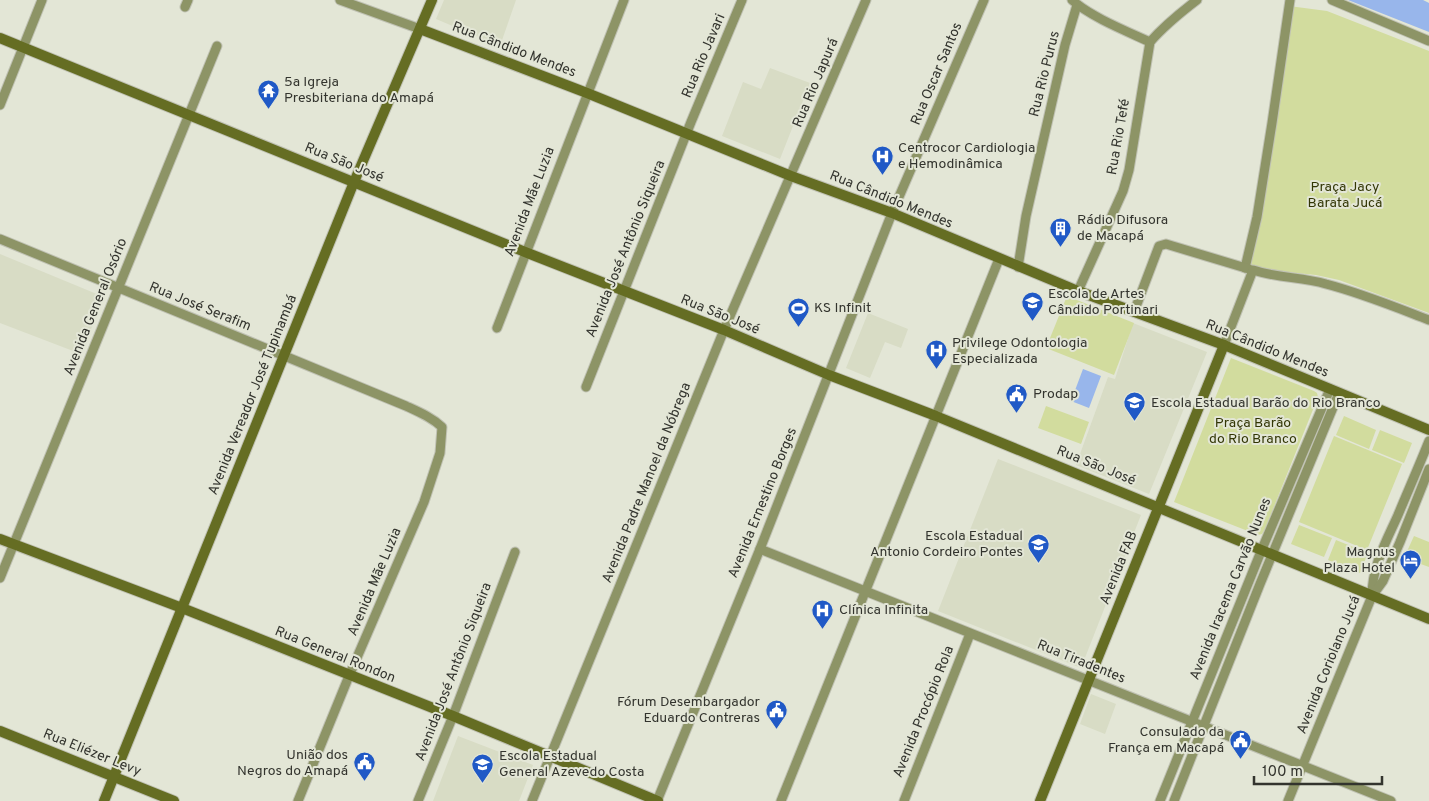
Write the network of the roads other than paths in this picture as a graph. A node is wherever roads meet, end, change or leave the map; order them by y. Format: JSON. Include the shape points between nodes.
{"nodes":[{"id":1,"x":42,"y":0,"type":"edge"},
{"id":2,"x":340,"y":0,"type":"edge"},
{"id":3,"x":432,"y":0,"type":"edge"},
{"id":4,"x":624,"y":0,"type":"edge"},
{"id":5,"x":742,"y":0,"type":"edge"},
{"id":6,"x":866,"y":0,"type":"edge"},
{"id":7,"x":984,"y":0,"type":"edge"},
{"id":8,"x":1197,"y":0,"type":"edge"},
{"id":9,"x":1290,"y":0,"type":"edge"},
{"id":10,"x":1332,"y":0,"type":"edge"},
{"id":11,"x":1074,"y":2,"type":"edge"},
{"id":12,"x":420,"y":29,"type":"junction"},
{"id":13,"x":0,"y":38,"type":"edge"},
{"id":14,"x":1429,"y":41,"type":"edge"},
{"id":15,"x":1150,"y":42,"type":"junction"},
{"id":16,"x":217,"y":46,"type":"dead end"},
{"id":17,"x":23,"y":47,"type":"junction"},
{"id":18,"x":588,"y":90,"type":"junction"},
{"id":19,"x":0,"y":105,"type":"edge"},
{"id":20,"x":188,"y":116,"type":"junction"},
{"id":21,"x":691,"y":122,"type":"joint"},
{"id":22,"x":686,"y":133,"type":"junction"},
{"id":23,"x":791,"y":176,"type":"junction"},
{"id":24,"x":354,"y":182,"type":"junction"},
{"id":25,"x":892,"y":213,"type":"junction"},
{"id":26,"x":0,"y":239,"type":"edge"},
{"id":27,"x":525,"y":252,"type":"junction"},
{"id":28,"x":999,"y":259,"type":"junction"},
{"id":29,"x":1018,"y":267,"type":"junction"},
{"id":30,"x":1249,"y":269,"type":"junction"},
{"id":31,"x":118,"y":288,"type":"junction"},
{"id":32,"x":1078,"y":291,"type":"junction"},
{"id":33,"x":624,"y":292,"type":"junction"},
{"id":34,"x":1134,"y":312,"type":"junction"},
{"id":35,"x":1429,"y":320,"type":"edge"},
{"id":36,"x":497,"y":328,"type":"dead end"},
{"id":37,"x":724,"y":330,"type":"junction"},
{"id":38,"x":1224,"y":345,"type":"junction"},
{"id":39,"x":284,"y":356,"type":"junction"},
{"id":40,"x":829,"y":375,"type":"junction"},
{"id":41,"x":586,"y":386,"type":"dead end"},
{"id":42,"x":1334,"y":391,"type":"junction"},
{"id":43,"x":936,"y":416,"type":"junction"},
{"id":44,"x":442,"y":427,"type":"joint"},
{"id":45,"x":1429,"y":430,"type":"edge"},
{"id":46,"x":1429,"y":440,"type":"edge"},
{"id":47,"x":1429,"y":469,"type":"edge"},
{"id":48,"x":1158,"y":506,"type":"junction"},
{"id":49,"x":0,"y":539,"type":"edge"},
{"id":50,"x":13,"y":544,"type":"junction"},
{"id":51,"x":760,"y":548,"type":"junction"},
{"id":52,"x":1262,"y":549,"type":"junction"},
{"id":53,"x":516,"y":552,"type":"dead end"},
{"id":54,"x":1273,"y":554,"type":"junction"},
{"id":55,"x":0,"y":578,"type":"edge"},
{"id":56,"x":865,"y":591,"type":"junction"},
{"id":57,"x":1372,"y":596,"type":"junction"},
{"id":58,"x":182,"y":608,"type":"junction"},
{"id":59,"x":1429,"y":619,"type":"edge"},
{"id":60,"x":970,"y":634,"type":"junction"},
{"id":61,"x":349,"y":676,"type":"junction"},
{"id":62,"x":1089,"y":680,"type":"junction"},
{"id":63,"x":453,"y":716,"type":"junction"},
{"id":64,"x":1193,"y":722,"type":"junction"},
{"id":65,"x":1205,"y":727,"type":"junction"},
{"id":66,"x":0,"y":731,"type":"edge"},
{"id":67,"x":550,"y":756,"type":"junction"},
{"id":68,"x":1302,"y":766,"type":"junction"},
{"id":69,"x":114,"y":777,"type":"junction"},
{"id":70,"x":104,"y":801,"type":"edge"},
{"id":71,"x":174,"y":801,"type":"edge"},
{"id":72,"x":298,"y":801,"type":"edge"},
{"id":73,"x":418,"y":801,"type":"edge"},
{"id":74,"x":532,"y":801,"type":"edge"},
{"id":75,"x":657,"y":801,"type":"edge"},
{"id":76,"x":781,"y":801,"type":"edge"},
{"id":77,"x":904,"y":801,"type":"edge"},
{"id":78,"x":1040,"y":801,"type":"edge"},
{"id":79,"x":1160,"y":801,"type":"edge"},
{"id":80,"x":1174,"y":801,"type":"edge"},
{"id":81,"x":1288,"y":801,"type":"edge"},
{"id":82,"x":1391,"y":801,"type":"edge"}],
"edges":[{"from":1,"to":17,"type":"street"},
{"from":2,"to":12,"type":"street","name":"Rua Cândido Mendes"},
{"from":3,"to":12,"type":"street","name":"Avenida Vereador José Tupinambá"},
{"from":4,"to":18,"type":"street","name":"Avenida Mãe Luzia"},
{"from":5,"to":21,"type":"street","name":"Rua Rio Javari"},
{"from":6,"to":23,"type":"street","name":"Rua Rio Japurá"},
{"from":7,"to":25,"type":"street","name":"Rua Oscar Santos"},
{"from":8,"to":15,"type":"street"},
{"from":9,"to":30,"type":"street"},
{"from":10,"to":14,"type":"street"},
{"from":11,"to":15,"type":"street"},
{"from":11,"to":29,"type":"street","name":"Rua Rio Purus","via":[[1028,206]]},
{"from":12,"to":18,"type":"street","name":"Rua Cândido Mendes"},
{"from":12,"to":24,"type":"street","name":"Avenida Vereador José Tupinambá"},
{"from":13,"to":17,"type":"street","name":"Rua São José"},
{"from":15,"to":32,"type":"street","name":"Rua Rio Tefé","via":[[1123,191]]},
{"from":16,"to":20,"type":"street","name":"Avenida General Osório"},
{"from":17,"to":19,"type":"street"},
{"from":17,"to":20,"type":"street","name":"Rua São José"},
{"from":18,"to":22,"type":"street","name":"Rua Cândido Mendes"},
{"from":18,"to":27,"type":"street","name":"Avenida Mãe Luzia"},
{"from":20,"to":24,"type":"street","name":"Rua São José"},
{"from":20,"to":31,"type":"street","name":"Avenida General Osório"},
{"from":21,"to":22,"type":"street","name":"Avenida José Antônio Siqueira"},
{"from":22,"to":23,"type":"street","name":"Rua Cândido Mendes"},
{"from":22,"to":33,"type":"street","name":"Avenida José Antônio Siqueira"},
{"from":23,"to":25,"type":"street","name":"Rua Cândido Mendes"},
{"from":23,"to":37,"type":"street","name":"Avenida Padre Manoel da Nóbrega"},
{"from":24,"to":27,"type":"street","name":"Rua São José"},
{"from":24,"to":39,"type":"street","name":"Avenida Vereador José Tupinambá"},
{"from":25,"to":28,"type":"street","name":"Rua Cândido Mendes"},
{"from":25,"to":40,"type":"street","name":"Avenida Ernestino Borges"},
{"from":26,"to":31,"type":"street","name":"Rua José Serafim"},
{"from":27,"to":33,"type":"street","name":"Rua São José"},
{"from":27,"to":36,"type":"street","name":"Avenida Mãe Luzia"},
{"from":28,"to":29,"type":"street","name":"Rua Cândido Mendes"},
{"from":28,"to":43,"type":"street"},
{"from":29,"to":32,"type":"street","name":"Rua Cândido Mendes"},
{"from":30,"to":34,"type":"street","via":[[1166,244],[1158,246]]},
{"from":30,"to":35,"type":"street","via":[[1326,284]]},
{"from":30,"to":38,"type":"street"},
{"from":31,"to":39,"type":"street","name":"Rua José Serafim"},
{"from":31,"to":50,"type":"street","name":"Avenida General Osório"},
{"from":32,"to":34,"type":"street","name":"Rua Cândido Mendes"},
{"from":33,"to":37,"type":"street","name":"Rua São José"},
{"from":33,"to":41,"type":"street","name":"Avenida José Antônio Siqueira"},
{"from":34,"to":38,"type":"street","name":"Rua Cândido Mendes"},
{"from":37,"to":40,"type":"street","name":"Rua São José"},
{"from":37,"to":67,"type":"street","name":"Avenida Padre Manoel da Nóbrega"},
{"from":38,"to":42,"type":"street","name":"Rua Cândido Mendes"},
{"from":38,"to":48,"type":"street","name":"Avenida FAB"},
{"from":39,"to":44,"type":"street","name":"Rua José Serafim","via":[[422,413]]},
{"from":39,"to":58,"type":"street","name":"Avenida Vereador José Tupinambá"},
{"from":40,"to":43,"type":"street","name":"Rua São José"},
{"from":40,"to":51,"type":"street","name":"Avenida Ernestino Borges"},
{"from":42,"to":45,"type":"street","name":"Rua Cândido Mendes"},
{"from":42,"to":52,"type":"street","name":"Avenida Iracema Carvão Nunes"},
{"from":42,"to":54,"type":"street","name":"Avenida Iracema Carvão Nunes"},
{"from":43,"to":48,"type":"street","name":"Rua São José"},
{"from":43,"to":56,"type":"street"},
{"from":44,"to":61,"type":"street","name":"Avenida Mãe Luzia","via":[[440,453],[433,476]]},
{"from":46,"to":57,"type":"street","name":"Avenida Coriolano Jucá","via":[[1382,550],[1372,582]]},
{"from":47,"to":57,"type":"street","name":"Avenida Coriolano Jucá","via":[[1400,542]]},
{"from":48,"to":52,"type":"street","name":"Rua São José"},
{"from":48,"to":62,"type":"street","name":"Avenida FAB"},
{"from":49,"to":50,"type":"street","name":"Rua General Rondon"},
{"from":50,"to":55,"type":"street","name":"Avenida General Osório"},
{"from":50,"to":58,"type":"street","name":"Rua General Rondon"},
{"from":51,"to":56,"type":"street","name":"Rua Tiradentes"},
{"from":51,"to":75,"type":"street","name":"Avenida Ernestino Borges"},
{"from":52,"to":54,"type":"street","name":"Rua São José"},
{"from":52,"to":64,"type":"street","name":"Avenida Iracema Carvão Nunes"},
{"from":53,"to":63,"type":"street","name":"Avenida José Antônio Siqueira"},
{"from":54,"to":57,"type":"street","name":"Rua São José"},
{"from":54,"to":65,"type":"street","name":"Avenida Iracema Carvão Nunes"},
{"from":56,"to":60,"type":"street","name":"Rua Tiradentes"},
{"from":56,"to":76,"type":"street"},
{"from":57,"to":59,"type":"street","name":"Rua São José"},
{"from":57,"to":68,"type":"street","name":"Avenida Coriolano Jucá"},
{"from":58,"to":61,"type":"street","name":"Rua General Rondon"},
{"from":58,"to":69,"type":"street","name":"Avenida Vereador José Tupinambá"},
{"from":60,"to":62,"type":"street","name":"Rua Tiradentes"},
{"from":60,"to":77,"type":"street","name":"Avenida Procópio Rola"},
{"from":61,"to":63,"type":"street","name":"Rua General Rondon"},
{"from":61,"to":72,"type":"street","name":"Avenida Mãe Luzia"},
{"from":62,"to":64,"type":"street","name":"Rua Tiradentes"},
{"from":62,"to":78,"type":"street","name":"Avenida FAB"},
{"from":63,"to":67,"type":"street","name":"Rua General Rondon"},
{"from":63,"to":73,"type":"street","name":"Avenida José Antônio Siqueira"},
{"from":64,"to":65,"type":"street","name":"Rua Tiradentes"},
{"from":64,"to":79,"type":"street","name":"Avenida Iracema Carvão Nunes"},
{"from":65,"to":68,"type":"street","name":"Rua Tiradentes"},
{"from":65,"to":80,"type":"street","name":"Avenida Iracema Carvão Nunes"},
{"from":66,"to":69,"type":"street","name":"Rua Eliézer Levy"},
{"from":67,"to":74,"type":"street","name":"Avenida Padre Manoel da Nóbrega"},
{"from":67,"to":75,"type":"street","name":"Rua General Rondon"},
{"from":68,"to":81,"type":"street","name":"Avenida Coriolano Jucá"},
{"from":68,"to":82,"type":"street","name":"Rua Tiradentes"},
{"from":69,"to":70,"type":"street","name":"Avenida Vereador José Tupinambá"},
{"from":69,"to":71,"type":"street","name":"Rua Eliézer Levy"}]}
